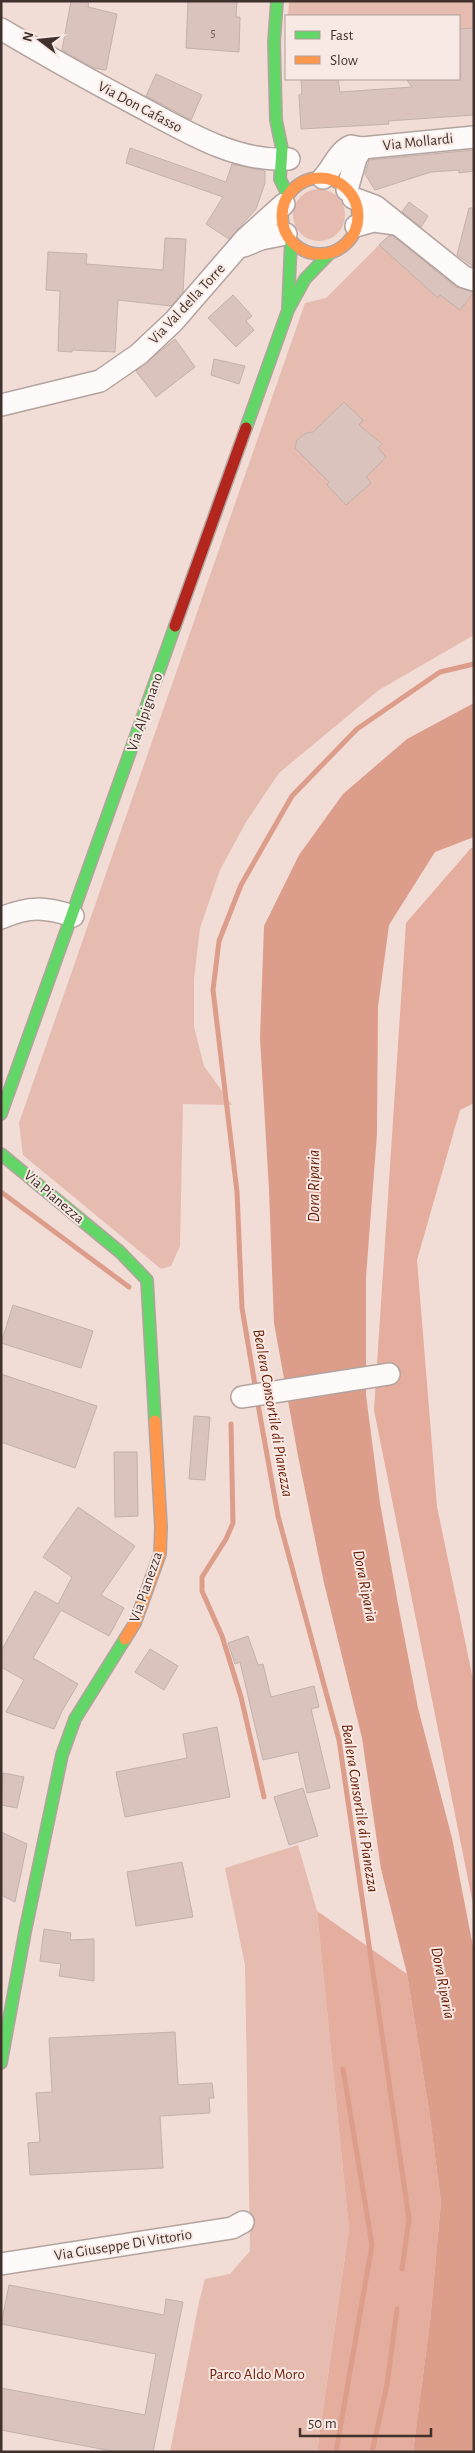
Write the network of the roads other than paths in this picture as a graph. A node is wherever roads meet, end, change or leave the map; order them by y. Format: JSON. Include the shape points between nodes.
{"nodes":[{"id":1,"x":276,"y":1,"type":"edge"},
{"id":2,"x":1,"y":29,"type":"edge"},
{"id":3,"x":474,"y":137,"type":"edge"},
{"id":4,"x":362,"y":148,"type":"junction"},
{"id":5,"x":284,"y":156,"type":"junction"},
{"id":6,"x":317,"y":179,"type":"junction"},
{"id":7,"x":350,"y":194,"type":"junction"},
{"id":8,"x":286,"y":199,"type":"junction"},
{"id":9,"x":396,"y":224,"type":"junction"},
{"id":10,"x":356,"y":226,"type":"junction"},
{"id":11,"x":288,"y":237,"type":"junction"},
{"id":12,"x":330,"y":252,"type":"junction"},
{"id":13,"x":233,"y":253,"type":"junction"},
{"id":14,"x":474,"y":280,"type":"edge"},
{"id":15,"x":288,"y":310,"type":"junction"},
{"id":16,"x":1,"y":405,"type":"edge"},
{"id":17,"x":73,"y":916,"type":"junction"},
{"id":18,"x":1,"y":918,"type":"edge"},
{"id":19,"x":1,"y":1114,"type":"edge"},
{"id":20,"x":1,"y":1154,"type":"edge"},
{"id":21,"x":389,"y":1374,"type":"dead end"},
{"id":22,"x":242,"y":1397,"type":"dead end"},
{"id":23,"x":1,"y":2063,"type":"edge"},
{"id":24,"x":242,"y":2222,"type":"dead end"},
{"id":25,"x":1,"y":2264,"type":"edge"}],
"edges":[{"from":1,"to":5,"type":"street","via":[[276,120]]},
{"from":2,"to":5,"type":"street","name":"Via Don Cafasso","via":[[68,69],[179,128],[232,152]]},
{"from":3,"to":4,"type":"street","name":"Via Mollardi"},
{"from":4,"to":6,"type":"street","name":"Via Mollardi","via":[[345,148],[332,169]]},
{"from":4,"to":7,"type":"street","name":"Via Mollardi","via":[[356,158]]},
{"from":5,"to":6,"type":"street","via":[[300,171]]},
{"from":5,"to":8,"type":"street","via":[[280,179]]},
{"from":6,"to":7,"type":"street","via":[[340,184]]},
{"from":6,"to":8,"type":"street","via":[[295,188]]},
{"from":7,"to":9,"type":"street","via":[[375,206]]},
{"from":7,"to":10,"type":"street","via":[[357,216]]},
{"from":8,"to":11,"type":"street","via":[[282,219]]},
{"from":8,"to":13,"type":"street","name":"Via Val della Torre"},
{"from":9,"to":10,"type":"street","via":[[374,221]]},
{"from":9,"to":14,"type":"street","via":[[464,277]]},
{"from":10,"to":12,"type":"street","via":[[346,243]]},
{"from":11,"to":12,"type":"street","via":[[304,251]]},
{"from":11,"to":13,"type":"street","name":"Via Val della Torre","via":[[261,239]]},
{"from":11,"to":15,"type":"street","name":"Via Alpignano"},
{"from":12,"to":15,"type":"street","name":"Via Alpignano","via":[[305,279]]},
{"from":13,"to":16,"type":"street","name":"Via Val della Torre","via":[[174,321],[139,354],[100,381]]},
{"from":15,"to":17,"type":"street","name":"Via Alpignano"},
{"from":17,"to":18,"type":"street","via":[[39,908],[20,910]]},
{"from":17,"to":19,"type":"street","name":"Via Alpignano"},
{"from":20,"to":23,"type":"street","name":"Via Pianezza","via":[[120,1252],[147,1280],[161,1527],[160,1554],[135,1623],[75,1719],[62,1754]]},
{"from":21,"to":22,"type":"street"},
{"from":24,"to":25,"type":"street","name":"Via Giuseppe Di Vittorio","via":[[232,2228]]}]}
